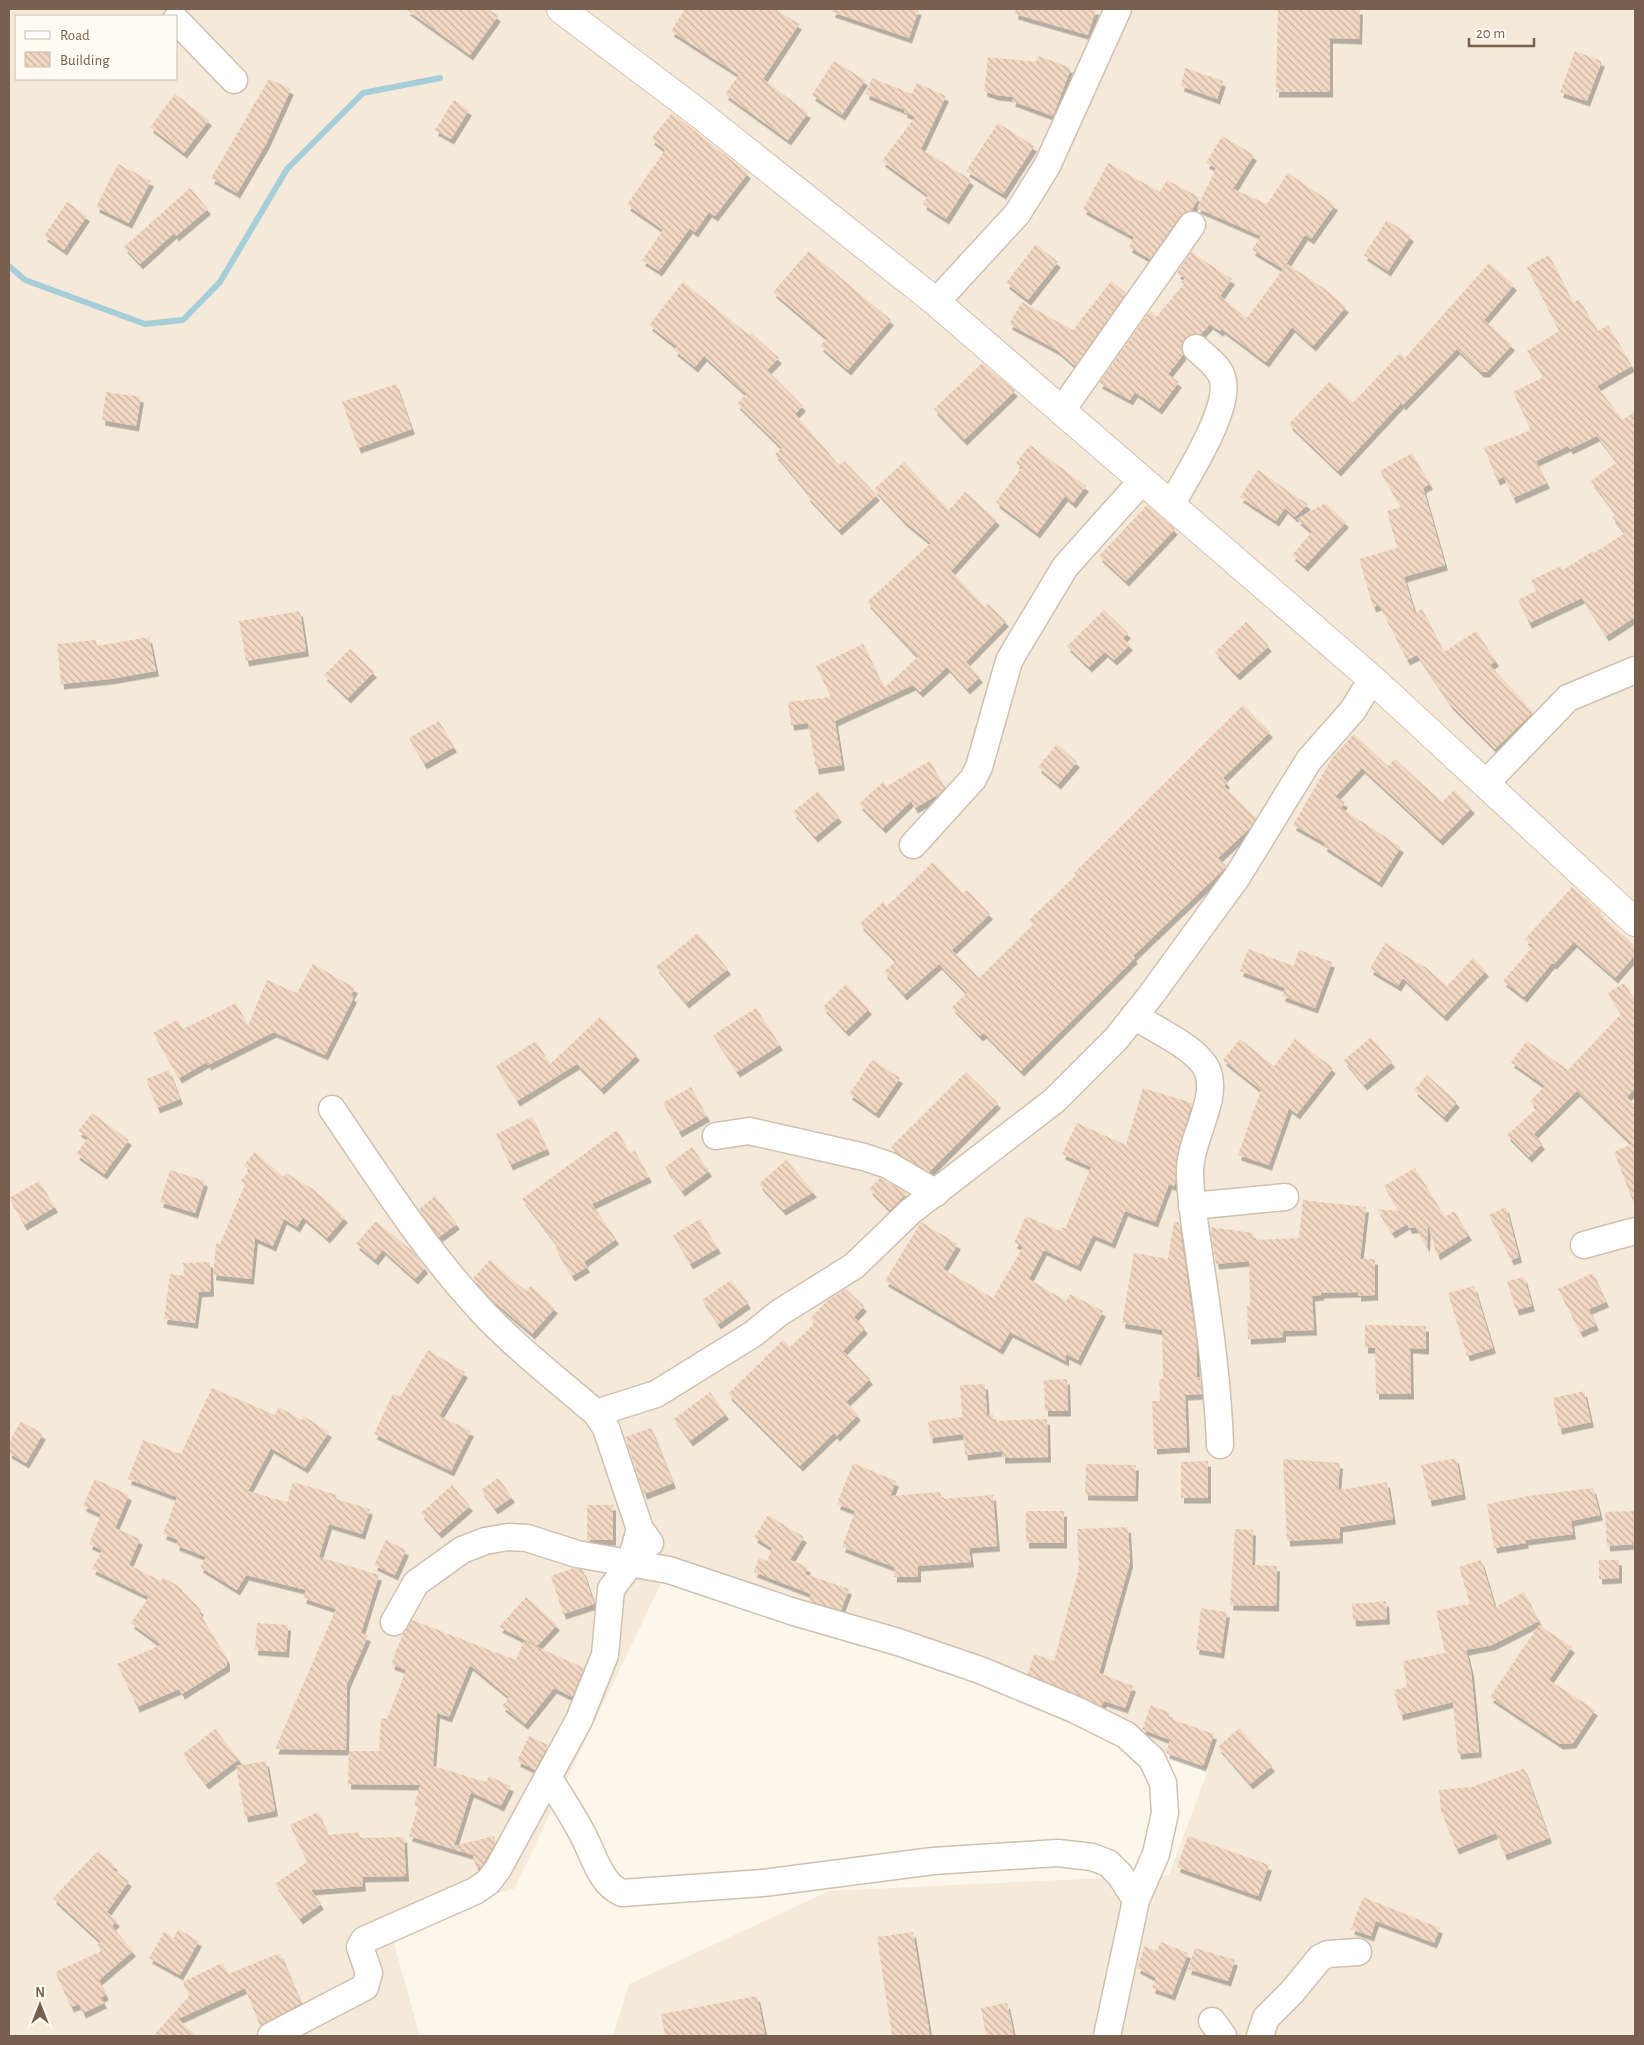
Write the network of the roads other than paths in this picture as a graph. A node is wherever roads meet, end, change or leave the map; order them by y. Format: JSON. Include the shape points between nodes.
{"nodes":[{"id":1,"x":561,"y":9,"type":"edge"},
{"id":2,"x":1118,"y":9,"type":"edge"},
{"id":3,"x":178,"y":22,"type":"edge"},
{"id":4,"x":234,"y":80,"type":"dead end"},
{"id":5,"x":1192,"y":225,"type":"dead end"},
{"id":6,"x":936,"y":302,"type":"junction"},
{"id":7,"x":1196,"y":348,"type":"dead end"},
{"id":8,"x":1062,"y":410,"type":"junction"},
{"id":9,"x":1142,"y":480,"type":"junction"},
{"id":10,"x":1171,"y":505,"type":"junction"},
{"id":11,"x":1635,"y":670,"type":"edge"},
{"id":12,"x":1372,"y":679,"type":"junction"},
{"id":13,"x":1486,"y":783,"type":"junction"},
{"id":14,"x":913,"y":845,"type":"dead end"},
{"id":15,"x":1635,"y":922,"type":"edge"},
{"id":16,"x":1134,"y":1016,"type":"junction"},
{"id":17,"x":332,"y":1109,"type":"dead end"},
{"id":18,"x":716,"y":1136,"type":"dead end"},
{"id":19,"x":936,"y":1193,"type":"junction"},
{"id":20,"x":1284,"y":1197,"type":"dead end"},
{"id":21,"x":1192,"y":1206,"type":"junction"},
{"id":22,"x":1635,"y":1231,"type":"edge"},
{"id":23,"x":1584,"y":1245,"type":"dead end"},
{"id":24,"x":596,"y":1413,"type":"junction"},
{"id":25,"x":1220,"y":1445,"type":"dead end"},
{"id":26,"x":640,"y":1529,"type":"junction"},
{"id":27,"x":630,"y":1564,"type":"junction"},
{"id":28,"x":669,"y":1570,"type":"junction"},
{"id":29,"x":394,"y":1622,"type":"dead end"},
{"id":30,"x":548,"y":1777,"type":"junction"},
{"id":31,"x":1136,"y":1900,"type":"junction"},
{"id":32,"x":1358,"y":1952,"type":"dead end"},
{"id":33,"x":271,"y":2036,"type":"edge"},
{"id":34,"x":1107,"y":2036,"type":"edge"},
{"id":35,"x":1260,"y":2036,"type":"edge"}],
"edges":[{"from":1,"to":6,"type":"main road","via":[[701,115]]},
{"from":2,"to":6,"type":"street","via":[[1047,166],[1017,214]]},
{"from":3,"to":4,"type":"street"},
{"from":5,"to":8,"type":"street"},
{"from":6,"to":8,"type":"main road"},
{"from":7,"to":10,"type":"street","via":[[1219,370],[1224,390],[1217,419]]},
{"from":8,"to":9,"type":"main road"},
{"from":9,"to":10,"type":"main road"},
{"from":9,"to":14,"type":"street","via":[[1065,567],[1009,661],[973,779]]},
{"from":10,"to":12,"type":"main road"},
{"from":11,"to":13,"type":"street","via":[[1568,698]]},
{"from":12,"to":13,"type":"main road"},
{"from":12,"to":16,"type":"street","via":[[1353,710],[1309,760],[1237,876]]},
{"from":13,"to":15,"type":"main road"},
{"from":16,"to":19,"type":"street","via":[[1116,1039],[1055,1100]]},
{"from":16,"to":21,"type":"street","via":[[1191,1051],[1209,1074],[1210,1094],[1192,1150]]},
{"from":17,"to":24,"type":"street","via":[[427,1247],[471,1300]]},
{"from":18,"to":19,"type":"street","via":[[749,1131],[864,1158],[888,1166]]},
{"from":19,"to":24,"type":"street","via":[[911,1211],[854,1266],[779,1313],[753,1334],[656,1394]]},
{"from":20,"to":21,"type":"street"},
{"from":21,"to":25,"type":"street","via":[[1219,1392]]},
{"from":22,"to":23,"type":"street"},
{"from":24,"to":26,"type":"street","via":[[606,1428]]},
{"from":26,"to":27,"type":"street"},
{"from":26,"to":28,"type":"street"},
{"from":27,"to":28,"type":"street"},
{"from":27,"to":29,"type":"street","via":[[577,1554],[527,1538],[508,1536],[485,1541],[462,1550],[416,1583]]},
{"from":27,"to":30,"type":"street","via":[[611,1589],[608,1636],[602,1663],[579,1720]]},
{"from":28,"to":31,"type":"street","via":[[941,1656],[1076,1710],[1126,1735],[1152,1759],[1163,1783],[1165,1814],[1156,1854]]},
{"from":30,"to":31,"type":"street","via":[[583,1834],[600,1870],[622,1893],[762,1883],[933,1860],[1058,1853],[1092,1857],[1108,1863]]},
{"from":30,"to":33,"type":"street","via":[[488,1882],[476,1891],[364,1940],[360,1947],[369,1974],[366,1987]]},
{"from":31,"to":34,"type":"street"},
{"from":32,"to":35,"type":"street","via":[[1328,1954],[1320,1958],[1266,2018]]}]}
